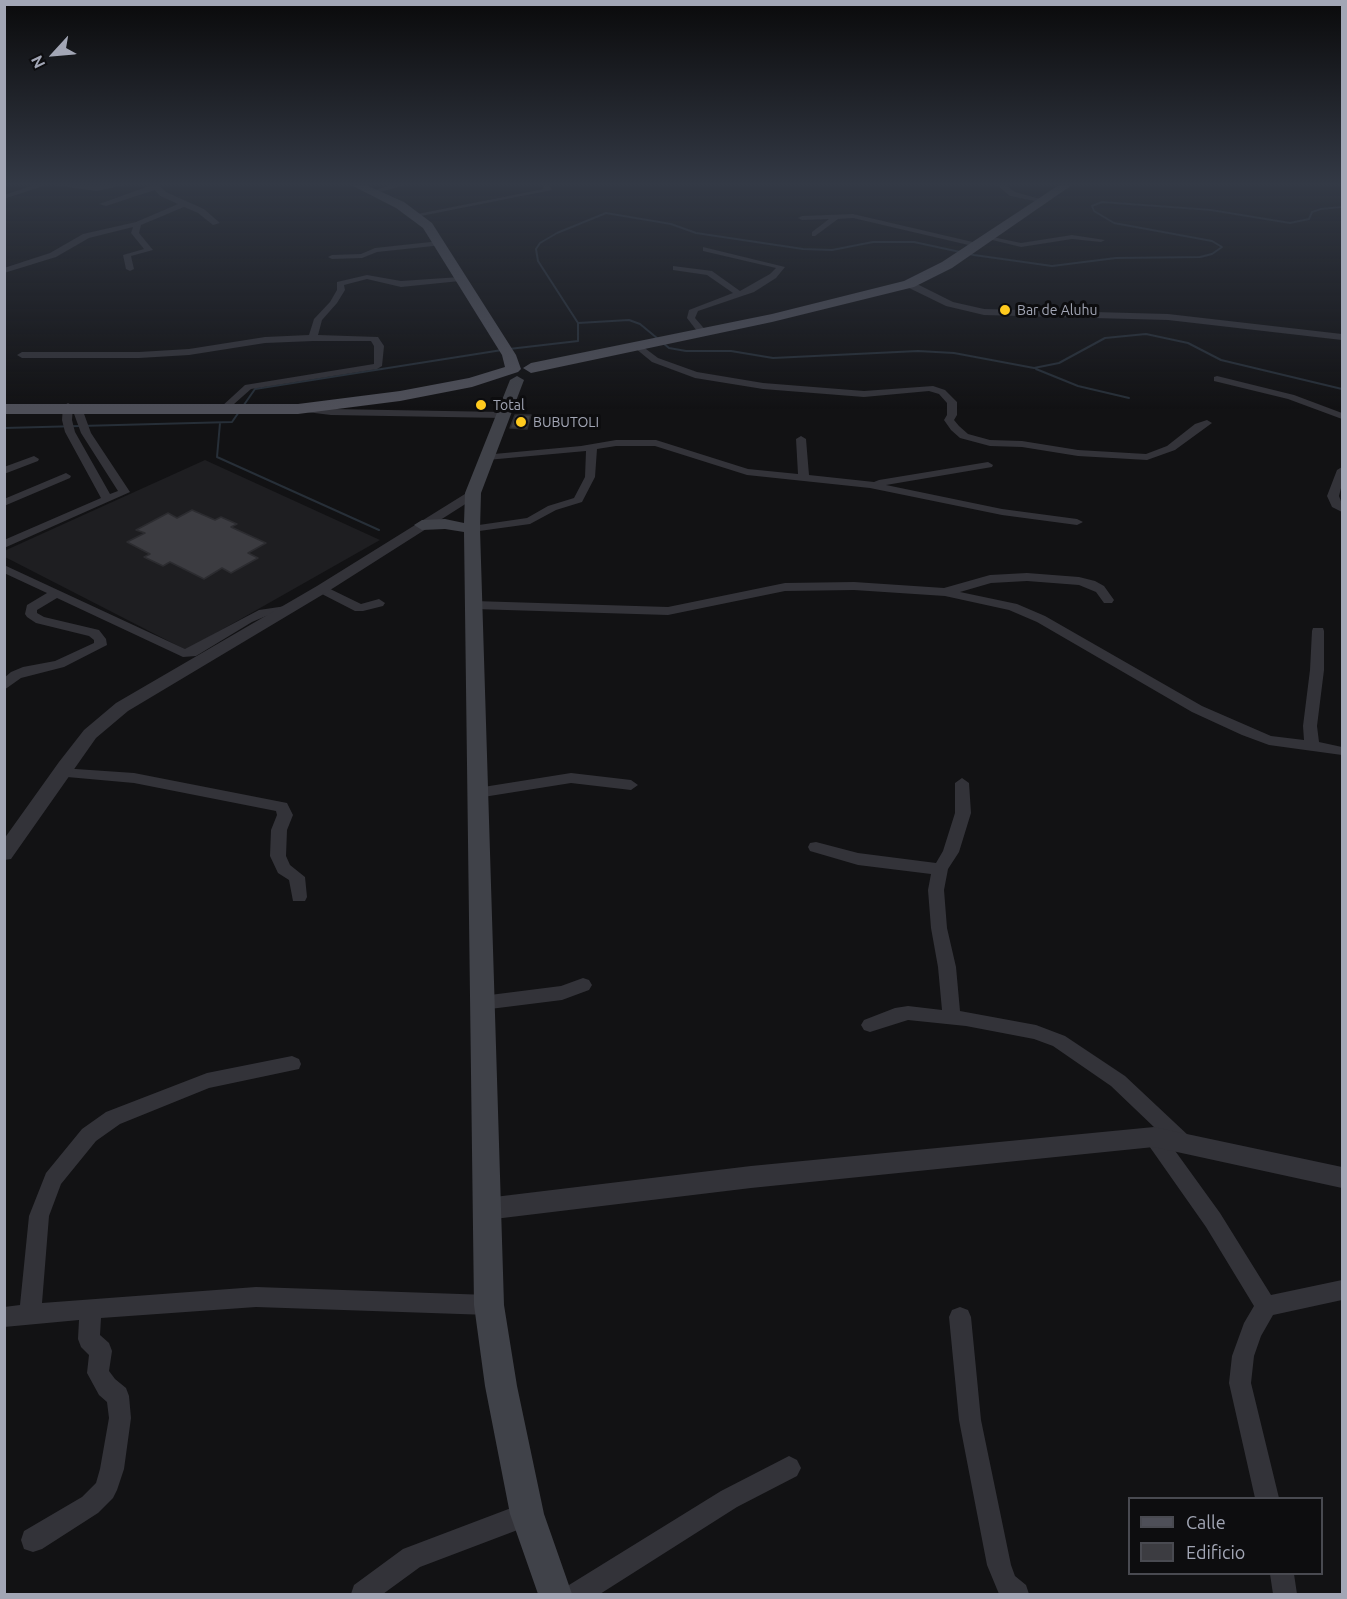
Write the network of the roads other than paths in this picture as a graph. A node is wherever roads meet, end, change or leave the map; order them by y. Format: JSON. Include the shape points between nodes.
{"nodes":[{"id":1,"x":39,"y":260,"type":"edge"},
{"id":2,"x":128,"y":260,"type":"edge"},
{"id":3,"x":449,"y":260,"type":"edge"},
{"id":4,"x":750,"y":260,"type":"edge"},
{"id":5,"x":953,"y":260,"type":"edge"},
{"id":6,"x":676,"y":268,"type":"dead end"},
{"id":7,"x":130,"y":269,"type":"dead end"},
{"id":8,"x":4,"y":271,"type":"edge"},
{"id":9,"x":460,"y":279,"type":"junction"},
{"id":10,"x":909,"y":284,"type":"junction"},
{"id":11,"x":741,"y":295,"type":"junction"},
{"id":12,"x":703,"y":333,"type":"junction"},
{"id":13,"x":1342,"y":337,"type":"edge"},
{"id":14,"x":313,"y":338,"type":"junction"},
{"id":15,"x":645,"y":345,"type":"junction"},
{"id":16,"x":22,"y":355,"type":"dead end"},
{"id":17,"x":517,"y":370,"type":"junction"},
{"id":18,"x":1217,"y":379,"type":"dead end"},
{"id":19,"x":387,"y":405,"type":"junction"},
{"id":20,"x":4,"y":408,"type":"edge"},
{"id":21,"x":225,"y":409,"type":"junction"},
{"id":22,"x":503,"y":415,"type":"junction"},
{"id":23,"x":1342,"y":416,"type":"edge"},
{"id":24,"x":72,"y":418,"type":"junction"},
{"id":25,"x":1207,"y":423,"type":"dead end"},
{"id":26,"x":801,"y":439,"type":"dead end"},
{"id":27,"x":592,"y":447,"type":"junction"},
{"id":28,"x":487,"y":457,"type":"junction"},
{"id":29,"x":34,"y":459,"type":"dead end"},
{"id":30,"x":988,"y":465,"type":"dead end"},
{"id":31,"x":1342,"y":470,"type":"edge"},
{"id":32,"x":4,"y":471,"type":"edge"},
{"id":33,"x":66,"y":476,"type":"dead end"},
{"id":34,"x":804,"y":478,"type":"junction"},
{"id":35,"x":870,"y":484,"type":"junction"},
{"id":36,"x":473,"y":493,"type":"junction"},
{"id":37,"x":106,"y":499,"type":"junction"},
{"id":38,"x":4,"y":503,"type":"edge"},
{"id":39,"x":1342,"y":509,"type":"edge"},
{"id":40,"x":1077,"y":522,"type":"dead end"},
{"id":41,"x":422,"y":525,"type":"junction"},
{"id":42,"x":472,"y":529,"type":"junction"},
{"id":43,"x":4,"y":545,"type":"edge"},
{"id":44,"x":4,"y":568,"type":"edge"},
{"id":45,"x":322,"y":589,"type":"junction"},
{"id":46,"x":945,"y":592,"type":"junction"},
{"id":47,"x":56,"y":593,"type":"junction"},
{"id":48,"x":1108,"y":600,"type":"dead end"},
{"id":49,"x":379,"y":603,"type":"dead end"},
{"id":50,"x":474,"y":605,"type":"junction"},
{"id":51,"x":286,"y":610,"type":"junction"},
{"id":52,"x":1318,"y":631,"type":"dead end"},
{"id":53,"x":4,"y":686,"type":"edge"},
{"id":54,"x":1312,"y":745,"type":"junction"},
{"id":55,"x":1342,"y":751,"type":"edge"},
{"id":56,"x":60,"y":773,"type":"junction"},
{"id":57,"x":962,"y":783,"type":"dead end"},
{"id":58,"x":631,"y":785,"type":"dead end"},
{"id":59,"x":477,"y":793,"type":"junction"},
{"id":60,"x":11,"y":836,"type":"edge"},
{"id":61,"x":816,"y":847,"type":"dead end"},
{"id":62,"x":4,"y":854,"type":"edge"},
{"id":63,"x":940,"y":869,"type":"junction"},
{"id":64,"x":299,"y":897,"type":"dead end"},
{"id":65,"x":583,"y":985,"type":"dead end"},
{"id":66,"x":483,"y":1003,"type":"junction"},
{"id":67,"x":952,"y":1017,"type":"junction"},
{"id":68,"x":870,"y":1025,"type":"dead end"},
{"id":69,"x":292,"y":1064,"type":"dead end"},
{"id":70,"x":1154,"y":1137,"type":"junction"},
{"id":71,"x":1183,"y":1143,"type":"junction"},
{"id":72,"x":1342,"y":1178,"type":"edge"},
{"id":73,"x":486,"y":1209,"type":"junction"},
{"id":74,"x":1342,"y":1290,"type":"edge"},
{"id":75,"x":489,"y":1305,"type":"junction"},
{"id":76,"x":1266,"y":1306,"type":"junction"},
{"id":77,"x":91,"y":1308,"type":"junction"},
{"id":78,"x":30,"y":1314,"type":"junction"},
{"id":79,"x":4,"y":1317,"type":"edge"},
{"id":80,"x":960,"y":1317,"type":"dead end"},
{"id":81,"x":789,"y":1468,"type":"dead end"},
{"id":82,"x":1267,"y":1497,"type":"edge"},
{"id":83,"x":527,"y":1514,"type":"junction"},
{"id":84,"x":33,"y":1540,"type":"dead end"},
{"id":85,"x":1282,"y":1575,"type":"edge"},
{"id":86,"x":363,"y":1594,"type":"edge"},
{"id":87,"x":555,"y":1594,"type":"edge"},
{"id":88,"x":578,"y":1594,"type":"edge"},
{"id":89,"x":1017,"y":1594,"type":"edge"},
{"id":90,"x":1286,"y":1594,"type":"edge"}],
"edges":[{"from":1,"to":8,"type":"street"},
{"from":2,"to":7,"type":"street"},
{"from":3,"to":9,"type":"main road"},
{"from":4,"to":11,"type":"street","via":[[781,267]]},
{"from":5,"to":10,"type":"main road"},
{"from":6,"to":11,"type":"street","via":[[708,273]]},
{"from":9,"to":14,"type":"street","via":[[401,284],[367,278],[340,284],[341,290],[333,303],[318,319]]},
{"from":9,"to":17,"type":"main road"},
{"from":10,"to":12,"type":"main road"},
{"from":10,"to":13,"type":"street","via":[[950,304],[984,312],[1168,317]]},
{"from":11,"to":12,"type":"street","via":[[692,312],[691,318]]},
{"from":12,"to":15,"type":"main road"},
{"from":14,"to":16,"type":"street","via":[[139,355]]},
{"from":14,"to":21,"type":"street","via":[[375,339],[379,364],[248,387]]},
{"from":15,"to":17,"type":"main road"},
{"from":15,"to":25,"type":"street","via":[[655,360],[695,375],[763,386],[864,394],[930,388],[952,402],[949,420],[955,428],[964,436],[990,443],[1147,457],[1171,448]]},
{"from":17,"to":19,"type":"main road"},
{"from":17,"to":22,"type":"main road"},
{"from":18,"to":23,"type":"street","via":[[1291,397]]},
{"from":19,"to":21,"type":"main road"},
{"from":19,"to":22,"type":"street"},
{"from":20,"to":24,"type":"main road"},
{"from":21,"to":24,"type":"main road"},
{"from":21,"to":24,"type":"main road","via":[[109,410]]},
{"from":22,"to":28,"type":"main road"},
{"from":24,"to":37,"type":"street"},
{"from":24,"to":37,"type":"street","via":[[124,489]]},
{"from":26,"to":34,"type":"street"},
{"from":27,"to":28,"type":"street"},
{"from":27,"to":34,"type":"street","via":[[656,443],[747,472]]},
{"from":27,"to":42,"type":"street","via":[[590,477],[578,500],[552,508],[530,521]]},
{"from":28,"to":36,"type":"main road"},
{"from":29,"to":32,"type":"street"},
{"from":30,"to":35,"type":"street"},
{"from":31,"to":39,"type":"street","via":[[1333,496]]},
{"from":33,"to":38,"type":"street"},
{"from":34,"to":35,"type":"street"},
{"from":35,"to":40,"type":"street","via":[[1002,512]]},
{"from":36,"to":41,"type":"street"},
{"from":36,"to":42,"type":"main road"},
{"from":37,"to":43,"type":"street"},
{"from":41,"to":42,"type":"main road"},
{"from":41,"to":45,"type":"street"},
{"from":42,"to":50,"type":"main road"},
{"from":44,"to":47,"type":"street"},
{"from":45,"to":49,"type":"street","via":[[359,608]]},
{"from":45,"to":51,"type":"street"},
{"from":46,"to":48,"type":"street","via":[[990,579],[1027,577],[1090,584]]},
{"from":46,"to":50,"type":"street","via":[[854,586],[785,587],[668,611]]},
{"from":46,"to":54,"type":"street","via":[[1013,607],[1197,709],[1247,732],[1269,740]]},
{"from":47,"to":51,"type":"street","via":[[183,653],[197,650],[248,619]]},
{"from":47,"to":53,"type":"street","via":[[31,608],[32,614],[39,620],[94,633],[100,645],[58,664],[16,675]]},
{"from":50,"to":59,"type":"main road"},
{"from":51,"to":56,"type":"street","via":[[122,707],[90,734]]},
{"from":52,"to":54,"type":"street"},
{"from":54,"to":55,"type":"street"},
{"from":56,"to":60,"type":"street"},
{"from":56,"to":64,"type":"street","via":[[134,778],[282,807],[285,815],[279,830],[278,856],[284,869],[297,877]]},
{"from":57,"to":63,"type":"street","via":[[963,813],[958,833]]},
{"from":58,"to":59,"type":"street","via":[[571,778]]},
{"from":59,"to":66,"type":"main road"},
{"from":60,"to":62,"type":"street"},
{"from":61,"to":63,"type":"street","via":[[858,859]]},
{"from":63,"to":67,"type":"street","via":[[936,890],[939,928]]},
{"from":65,"to":66,"type":"street","via":[[562,993]]},
{"from":66,"to":73,"type":"main road"},
{"from":67,"to":68,"type":"street","via":[[908,1013]]},
{"from":67,"to":71,"type":"street","via":[[1035,1032],[1059,1041],[1118,1081]]},
{"from":69,"to":78,"type":"street","via":[[207,1081],[113,1118],[89,1135],[53,1179],[39,1216]]},
{"from":70,"to":71,"type":"street"},
{"from":70,"to":73,"type":"street","via":[[751,1177]]},
{"from":70,"to":76,"type":"street","via":[[1213,1220]]},
{"from":71,"to":72,"type":"street"},
{"from":73,"to":75,"type":"main road"},
{"from":74,"to":76,"type":"street"},
{"from":75,"to":77,"type":"street","via":[[256,1297]]},
{"from":75,"to":83,"type":"main road"},
{"from":76,"to":82,"type":"street","via":[[1243,1356],[1240,1383]]},
{"from":77,"to":78,"type":"street"},
{"from":77,"to":84,"type":"street","via":[[89,1339],[101,1351],[98,1373],[118,1396],[120,1418],[112,1469],[105,1490],[90,1505]]},
{"from":78,"to":79,"type":"street"},
{"from":80,"to":89,"type":"street","via":[[970,1420],[999,1565],[1006,1584]]},
{"from":81,"to":88,"type":"street","via":[[729,1499]]},
{"from":83,"to":86,"type":"street","via":[[412,1558]]},
{"from":83,"to":87,"type":"main road"},
{"from":85,"to":90,"type":"street"}]}
